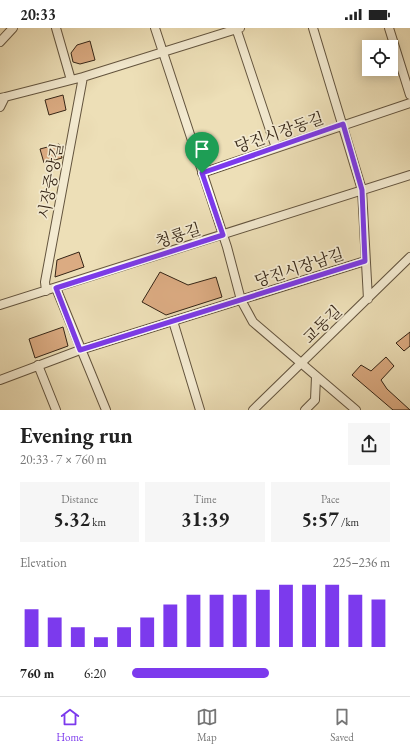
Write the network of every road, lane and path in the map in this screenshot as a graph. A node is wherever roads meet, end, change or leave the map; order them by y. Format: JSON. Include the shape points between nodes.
{"nodes":[{"id":1,"x":13,"y":28,"type":"edge"},
{"id":2,"x":56,"y":28,"type":"edge"},
{"id":3,"x":155,"y":28,"type":"edge"},
{"id":4,"x":238,"y":28,"type":"edge"},
{"id":5,"x":313,"y":28,"type":"edge"},
{"id":6,"x":389,"y":28,"type":"edge"},
{"id":7,"x":0,"y":42,"type":"edge"},
{"id":8,"x":162,"y":53,"type":"junction"},
{"id":9,"x":83,"y":77,"type":"junction"},
{"id":10,"x":71,"y":80,"type":"junction"},
{"id":11,"x":410,"y":95,"type":"edge"},
{"id":12,"x":2,"y":97,"type":"edge"},
{"id":13,"x":410,"y":102,"type":"edge"},
{"id":14,"x":0,"y":107,"type":"edge"},
{"id":15,"x":343,"y":124,"type":"junction"},
{"id":16,"x":276,"y":148,"type":"junction"},
{"id":17,"x":202,"y":173,"type":"junction"},
{"id":18,"x":410,"y":175,"type":"edge"},
{"id":19,"x":362,"y":190,"type":"junction"},
{"id":20,"x":223,"y":235,"type":"junction"},
{"id":21,"x":410,"y":257,"type":"edge"},
{"id":22,"x":365,"y":261,"type":"junction"},
{"id":23,"x":56,"y":288,"type":"junction"},
{"id":24,"x":46,"y":291,"type":"junction"},
{"id":25,"x":368,"y":299,"type":"junction"},
{"id":26,"x":241,"y":300,"type":"junction"},
{"id":27,"x":0,"y":306,"type":"edge"},
{"id":28,"x":172,"y":321,"type":"junction"},
{"id":29,"x":80,"y":350,"type":"junction"},
{"id":30,"x":302,"y":362,"type":"junction"},
{"id":31,"x":38,"y":366,"type":"junction"},
{"id":32,"x":316,"y":377,"type":"junction"},
{"id":33,"x":0,"y":380,"type":"edge"},
{"id":34,"x":56,"y":410,"type":"edge"},
{"id":35,"x":106,"y":410,"type":"edge"},
{"id":36,"x":200,"y":410,"type":"edge"},
{"id":37,"x":253,"y":410,"type":"edge"},
{"id":38,"x":305,"y":410,"type":"edge"},
{"id":39,"x":356,"y":410,"type":"edge"}],
"edges":[{"from":1,"to":7,"type":"street"},
{"from":2,"to":10,"type":"street"},
{"from":3,"to":8,"type":"street","name":"당진시장남길"},
{"from":4,"to":8,"type":"street"},
{"from":4,"to":16,"type":"street"},
{"from":5,"to":15,"type":"street"},
{"from":6,"to":11,"type":"street"},
{"from":8,"to":9,"type":"street"},
{"from":8,"to":17,"type":"street","name":"당진시장남길"},
{"from":9,"to":10,"type":"street"},
{"from":9,"to":24,"type":"street","name":"시장중앙길","via":[[45,282]]},
{"from":10,"to":12,"type":"street"},
{"from":12,"to":14,"type":"street"},
{"from":13,"to":15,"type":"street","name":"당진시장동길"},
{"from":15,"to":16,"type":"street","name":"당진시장동길"},
{"from":15,"to":19,"type":"street"},
{"from":16,"to":17,"type":"street","name":"당진시장동길"},
{"from":17,"to":20,"type":"street","name":"당진시장남길"},
{"from":18,"to":19,"type":"street","name":"청룡길"},
{"from":19,"to":20,"type":"street","name":"청룡길"},
{"from":19,"to":22,"type":"street"},
{"from":20,"to":23,"type":"street","name":"청룡길"},
{"from":20,"to":26,"type":"street","name":"당진시장남길"},
{"from":21,"to":25,"type":"street","name":"교동길"},
{"from":22,"to":25,"type":"street"},
{"from":22,"to":26,"type":"street","name":"당진시장남길"},
{"from":23,"to":24,"type":"street","name":"청룡길"},
{"from":23,"to":29,"type":"street"},
{"from":24,"to":27,"type":"street","name":"청룡길"},
{"from":25,"to":30,"type":"street","name":"교동길"},
{"from":26,"to":28,"type":"street","name":"당진시장남길"},
{"from":26,"to":30,"type":"street","name":"당진시장남길","via":[[253,322]]},
{"from":28,"to":29,"type":"street","name":"당진시장남길"},
{"from":28,"to":36,"type":"street"},
{"from":29,"to":31,"type":"street","name":"당진시장남길"},
{"from":29,"to":35,"type":"street"},
{"from":30,"to":32,"type":"street","name":"당진시장남길"},
{"from":30,"to":37,"type":"street","name":"교동길"},
{"from":31,"to":33,"type":"street","name":"당진시장남길"},
{"from":31,"to":34,"type":"street"},
{"from":32,"to":38,"type":"street","via":[[315,400]]},
{"from":32,"to":39,"type":"street","name":"당진시장남길"}]}
